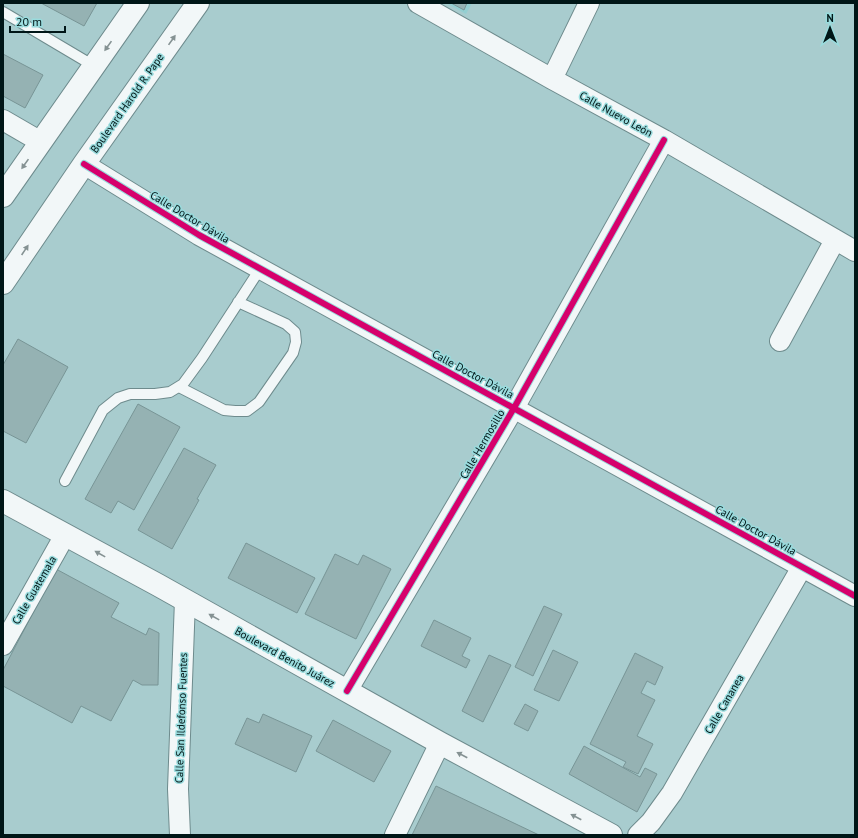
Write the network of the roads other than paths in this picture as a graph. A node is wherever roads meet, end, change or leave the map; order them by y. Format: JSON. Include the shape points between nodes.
{"nodes":[{"id":1,"x":138,"y":3,"type":"edge"},
{"id":2,"x":198,"y":3,"type":"edge"},
{"id":3,"x":418,"y":3,"type":"edge"},
{"id":4,"x":589,"y":3,"type":"edge"},
{"id":5,"x":3,"y":12,"type":"edge"},
{"id":6,"x":94,"y":66,"type":"junction"},
{"id":7,"x":552,"y":79,"type":"junction"},
{"id":8,"x":3,"y":120,"type":"edge"},
{"id":9,"x":664,"y":140,"type":"junction"},
{"id":10,"x":41,"y":142,"type":"junction"},
{"id":11,"x":84,"y":164,"type":"junction"},
{"id":12,"x":3,"y":196,"type":"edge"},
{"id":13,"x":835,"y":240,"type":"junction"},
{"id":14,"x":855,"y":251,"type":"edge"},
{"id":15,"x":260,"y":269,"type":"junction"},
{"id":16,"x":3,"y":282,"type":"edge"},
{"id":17,"x":238,"y":302,"type":"junction"},
{"id":18,"x":780,"y":341,"type":"dead end"},
{"id":19,"x":179,"y":387,"type":"junction"},
{"id":20,"x":514,"y":408,"type":"junction"},
{"id":21,"x":65,"y":481,"type":"dead end"},
{"id":22,"x":3,"y":501,"type":"edge"},
{"id":23,"x":65,"y":535,"type":"junction"},
{"id":24,"x":802,"y":567,"type":"junction"},
{"id":25,"x":855,"y":596,"type":"edge"},
{"id":26,"x":185,"y":600,"type":"junction"},
{"id":27,"x":3,"y":645,"type":"edge"},
{"id":28,"x":346,"y":691,"type":"junction"},
{"id":29,"x":440,"y":743,"type":"junction"},
{"id":30,"x":180,"y":835,"type":"edge"},
{"id":31,"x":395,"y":835,"type":"edge"},
{"id":32,"x":610,"y":835,"type":"edge"},
{"id":33,"x":638,"y":835,"type":"edge"}],
"edges":[{"from":1,"to":6,"type":"main road","one_way":true},
{"from":11,"to":2,"type":"main road","name":"Boulevard Harold R. Pape","one_way":true},
{"from":3,"to":7,"type":"street","name":"Calle Nuevo León"},
{"from":4,"to":7,"type":"street"},
{"from":5,"to":6,"type":"lane"},
{"from":6,"to":10,"type":"main road"},
{"from":7,"to":9,"type":"street","name":"Calle Nuevo León"},
{"from":8,"to":10,"type":"street"},
{"from":9,"to":13,"type":"street","name":"Calle Nuevo León"},
{"from":9,"to":20,"type":"street","name":"Calle Hermosillo"},
{"from":10,"to":12,"type":"main road","one_way":true},
{"from":11,"to":15,"type":"street","name":"Calle Doctor Dávila","via":[[199,235]]},
{"from":16,"to":11,"type":"main road","name":"Boulevard Harold R. Pape","one_way":true},
{"from":13,"to":14,"type":"street","name":"Calle Nuevo León"},
{"from":13,"to":18,"type":"street"},
{"from":15,"to":17,"type":"lane"},
{"from":15,"to":20,"type":"street","name":"Calle Doctor Dávila"},
{"from":17,"to":19,"type":"lane","via":[[202,358]]},
{"from":17,"to":19,"type":"lane","via":[[286,324],[294,332],[296,342],[293,353],[259,402],[247,411],[224,410]]},
{"from":19,"to":21,"type":"lane","via":[[170,392],[130,394],[118,398],[103,410]]},
{"from":20,"to":24,"type":"street","name":"Calle Doctor Dávila"},
{"from":20,"to":28,"type":"street","name":"Calle Hermosillo"},
{"from":22,"to":23,"type":"main road","name":"Boulevard Benito Juárez"},
{"from":26,"to":23,"type":"main road","name":"Boulevard Benito Juárez","one_way":true},
{"from":23,"to":27,"type":"street","name":"Calle Guatemala"},
{"from":24,"to":25,"type":"street","name":"Calle Doctor Dávila"},
{"from":24,"to":33,"type":"street","name":"Calle Cananea","via":[[668,799]]},
{"from":28,"to":26,"type":"main road","name":"Boulevard Benito Juárez","one_way":true},
{"from":26,"to":30,"type":"street","name":"Calle San Ildefonso Fuentes","via":[[178,789]]},
{"from":28,"to":29,"type":"main road","name":"Boulevard Benito Juárez"},
{"from":29,"to":31,"type":"street"},
{"from":32,"to":29,"type":"main road","name":"Boulevard Benito Juárez","one_way":true}]}
